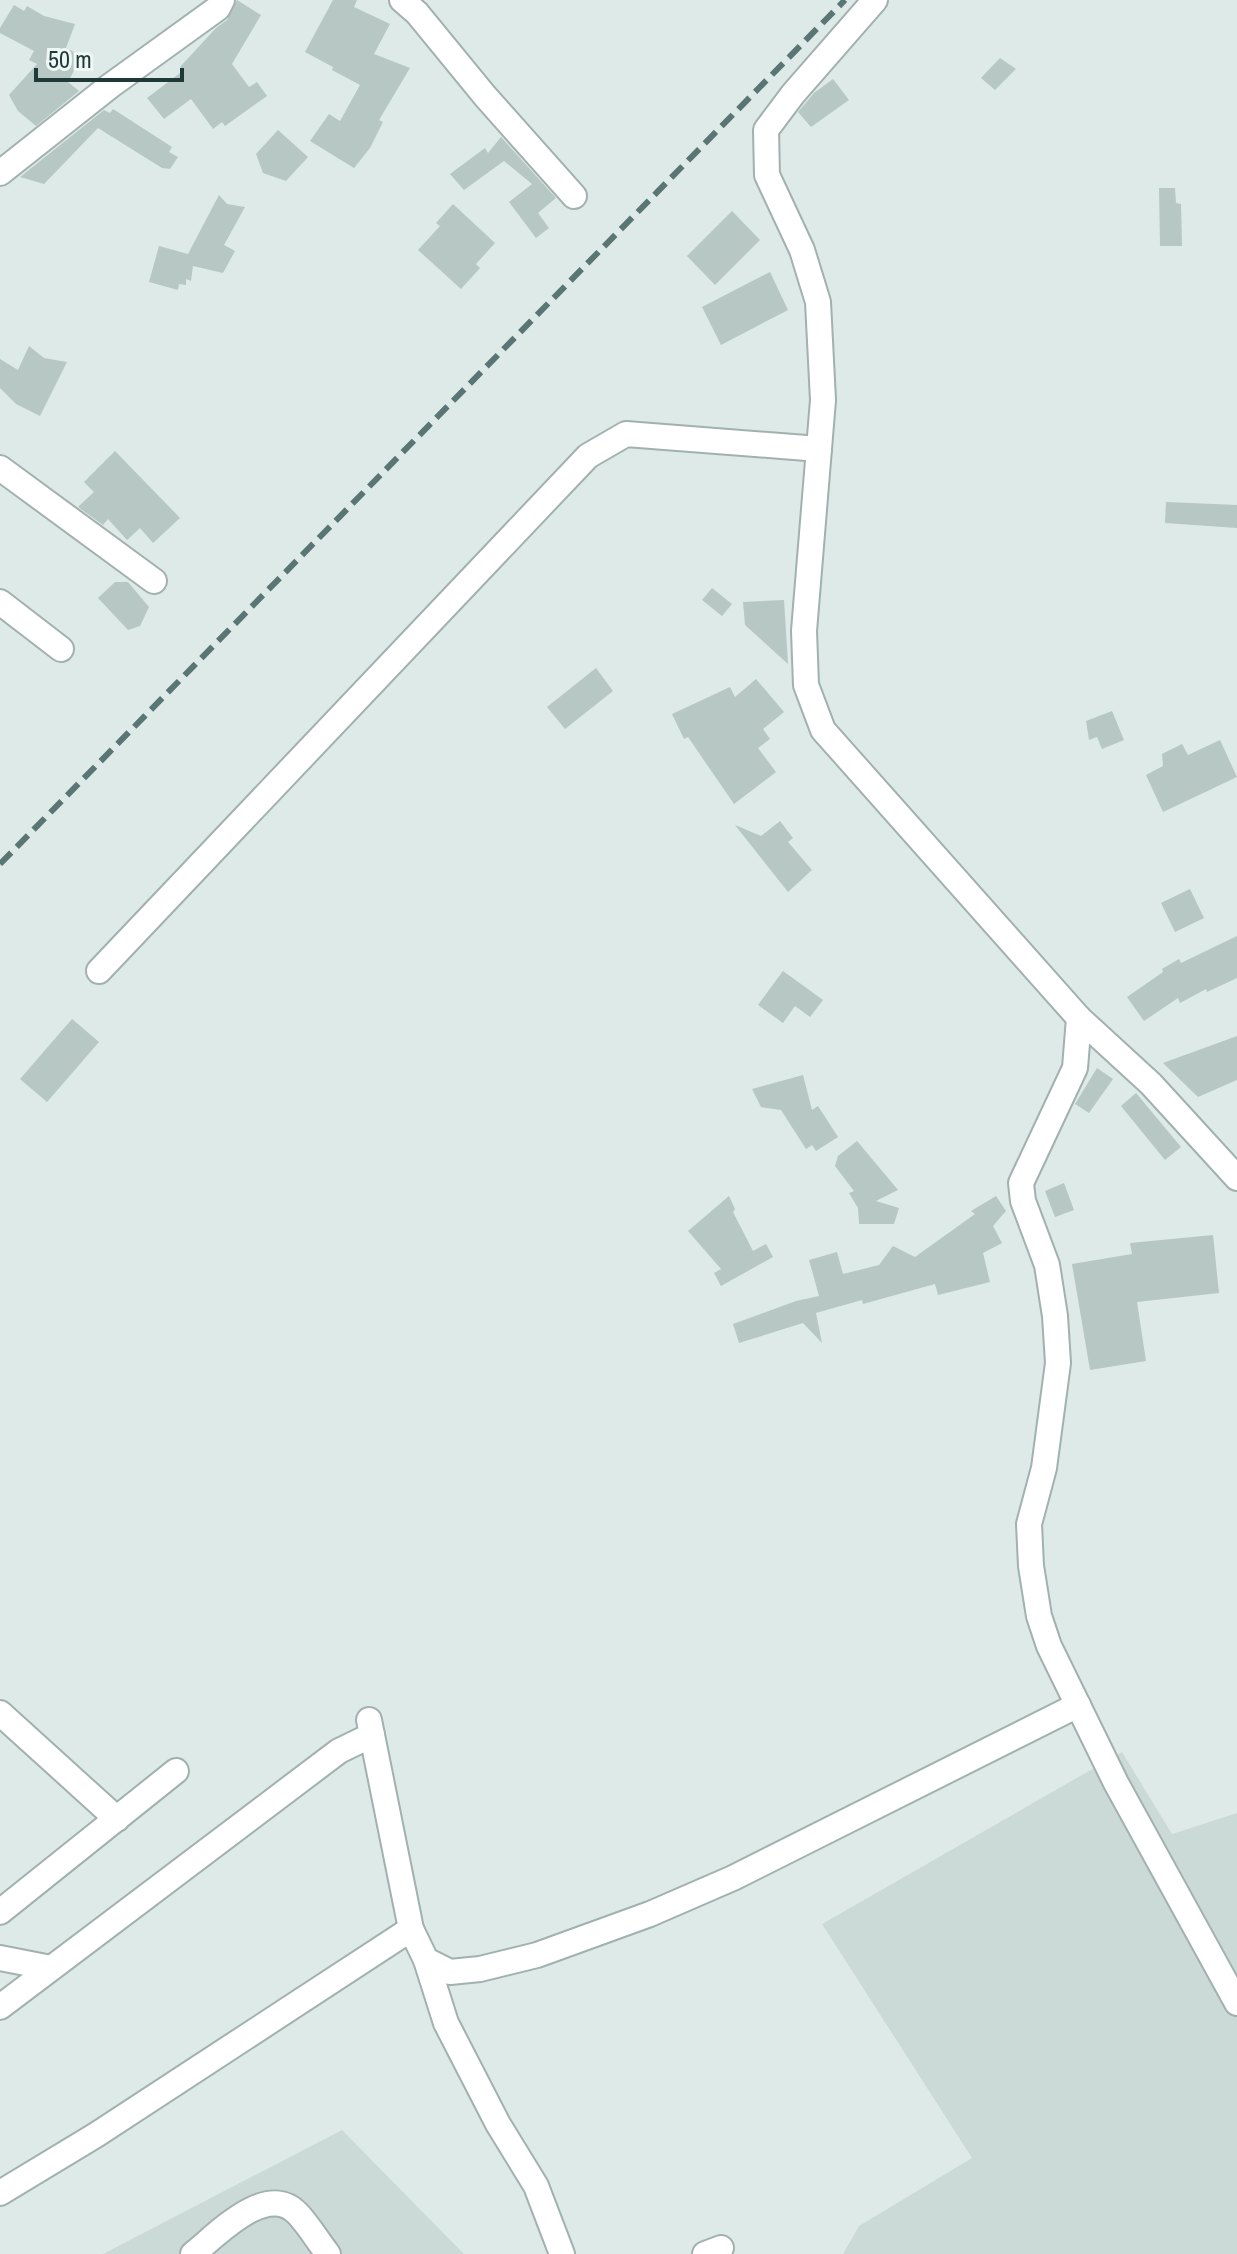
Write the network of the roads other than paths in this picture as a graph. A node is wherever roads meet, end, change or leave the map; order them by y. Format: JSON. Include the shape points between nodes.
{"nodes":[{"id":1,"x":222,"y":0,"type":"edge"},
{"id":2,"x":402,"y":0,"type":"edge"},
{"id":3,"x":875,"y":0,"type":"edge"},
{"id":4,"x":0,"y":173,"type":"edge"},
{"id":5,"x":574,"y":196,"type":"dead end"},
{"id":6,"x":819,"y":449,"type":"junction"},
{"id":7,"x":0,"y":468,"type":"edge"},
{"id":8,"x":154,"y":581,"type":"dead end"},
{"id":9,"x":0,"y":602,"type":"edge"},
{"id":10,"x":61,"y":649,"type":"dead end"},
{"id":11,"x":99,"y":971,"type":"dead end"},
{"id":12,"x":1079,"y":1018,"type":"junction"},
{"id":13,"x":1237,"y":1178,"type":"edge"},
{"id":14,"x":1078,"y":1705,"type":"junction"},
{"id":15,"x":0,"y":1713,"type":"edge"},
{"id":16,"x":176,"y":1771,"type":"dead end"},
{"id":17,"x":117,"y":1819,"type":"junction"},
{"id":18,"x":0,"y":1912,"type":"edge"},
{"id":19,"x":411,"y":1929,"type":"junction"},
{"id":20,"x":0,"y":1958,"type":"edge"},
{"id":21,"x":426,"y":1960,"type":"junction"},
{"id":22,"x":51,"y":1968,"type":"junction"},
{"id":23,"x":1237,"y":2003,"type":"edge"},
{"id":24,"x":0,"y":2007,"type":"edge"},
{"id":25,"x":0,"y":2193,"type":"edge"},
{"id":26,"x":193,"y":2254,"type":"edge"},
{"id":27,"x":328,"y":2254,"type":"edge"},
{"id":28,"x":562,"y":2254,"type":"edge"}],
"edges":[{"from":1,"to":4,"type":"street"},
{"from":2,"to":5,"type":"street"},
{"from":3,"to":6,"type":"street","via":[[766,130],[767,175],[802,250],[818,302],[823,400]]},
{"from":6,"to":11,"type":"street","via":[[626,434],[588,456]]},
{"from":6,"to":12,"type":"street","via":[[804,631],[806,685],[823,730]]},
{"from":7,"to":8,"type":"street"},
{"from":9,"to":10,"type":"street"},
{"from":12,"to":13,"type":"street","via":[[1151,1084]]},
{"from":12,"to":14,"type":"street","via":[[1075,1068],[1021,1183],[1047,1265],[1058,1363],[1044,1468],[1029,1524],[1031,1566],[1049,1646]]},
{"from":14,"to":21,"type":"street","via":[[650,1914],[537,1955],[480,1969],[450,1972]]},
{"from":14,"to":23,"type":"street"},
{"from":15,"to":17,"type":"street"},
{"from":16,"to":17,"type":"street"},
{"from":17,"to":18,"type":"street"},
{"from":19,"to":21,"type":"street"},
{"from":19,"to":22,"type":"street","via":[[371,1727]]},
{"from":19,"to":25,"type":"street"},
{"from":20,"to":22,"type":"street"},
{"from":21,"to":28,"type":"street","via":[[446,2023],[536,2186]]},
{"from":22,"to":24,"type":"street"},
{"from":26,"to":27,"type":"street","via":[[247,2211],[268,2202],[285,2204],[297,2213]]}]}
